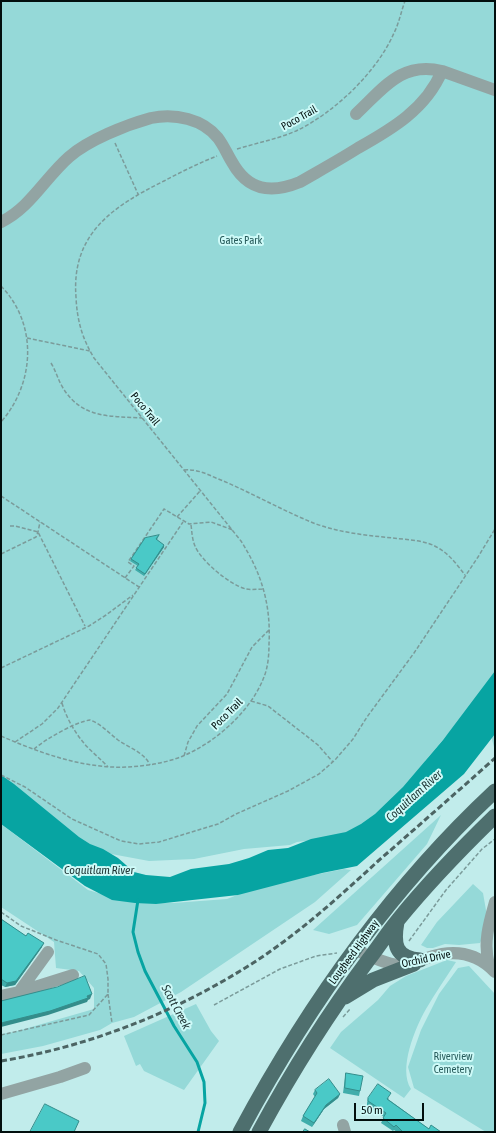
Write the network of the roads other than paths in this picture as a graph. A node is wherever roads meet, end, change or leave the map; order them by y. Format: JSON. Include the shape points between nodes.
{"nodes":[{"id":1,"x":442,"y":71,"type":"junction"},
{"id":2,"x":495,"y":90,"type":"edge"},
{"id":3,"x":356,"y":114,"type":"dead end"},
{"id":4,"x":1,"y":222,"type":"edge"},
{"id":5,"x":495,"y":791,"type":"edge"},
{"id":6,"x":495,"y":816,"type":"edge"},
{"id":7,"x":495,"y":902,"type":"edge"},
{"id":8,"x":398,"y":921,"type":"junction"},
{"id":9,"x":355,"y":950,"type":"junction"},
{"id":10,"x":48,"y":952,"type":"dead end"},
{"id":11,"x":371,"y":956,"type":"junction"},
{"id":12,"x":417,"y":962,"type":"junction"},
{"id":13,"x":492,"y":968,"type":"edge"},
{"id":14,"x":73,"y":975,"type":"dead end"},
{"id":15,"x":20,"y":992,"type":"junction"},
{"id":16,"x":1,"y":996,"type":"edge"},
{"id":17,"x":336,"y":1003,"type":"junction"},
{"id":18,"x":85,"y":1068,"type":"dead end"},
{"id":19,"x":1,"y":1094,"type":"edge"},
{"id":20,"x":240,"y":1132,"type":"edge"},
{"id":21,"x":259,"y":1132,"type":"edge"}],
"edges":[{"from":1,"to":2,"type":"street"},
{"from":1,"to":3,"type":"street","via":[[422,69],[399,75]]},
{"from":1,"to":4,"type":"street","via":[[428,96],[399,124],[290,186],[272,189],[251,184],[238,173],[219,138],[205,126],[178,117],[160,116],[111,133],[70,156],[27,203]]},
{"from":5,"to":9,"type":"main road","name":"Lougheed Highway","via":[[412,878]]},
{"from":6,"to":8,"type":"main road","name":"Lougheed Highway","via":[[432,881]]},
{"from":7,"to":13,"type":"street","via":[[487,935],[486,956]]},
{"from":8,"to":11,"type":"main road","name":"Lougheed Highway"},
{"from":8,"to":12,"type":"main road","via":[[395,942],[400,952]]},
{"from":9,"to":11,"type":"street","name":"Orchid Drive"},
{"from":9,"to":20,"type":"main road","name":"Lougheed Highway","via":[[298,1032]]},
{"from":10,"to":15,"type":"street"},
{"from":11,"to":12,"type":"street","name":"Orchid Drive","via":[[396,965]]},
{"from":11,"to":17,"type":"main road","name":"Lougheed Highway"},
{"from":12,"to":13,"type":"street","name":"Orchid Drive","via":[[438,955],[459,953],[483,960]]},
{"from":12,"to":17,"type":"main road","via":[[373,980]]},
{"from":14,"to":15,"type":"street"},
{"from":15,"to":16,"type":"street"},
{"from":17,"to":21,"type":"main road","name":"Lougheed Highway","via":[[296,1065]]},
{"from":18,"to":19,"type":"street","via":[[60,1078]]}]}
